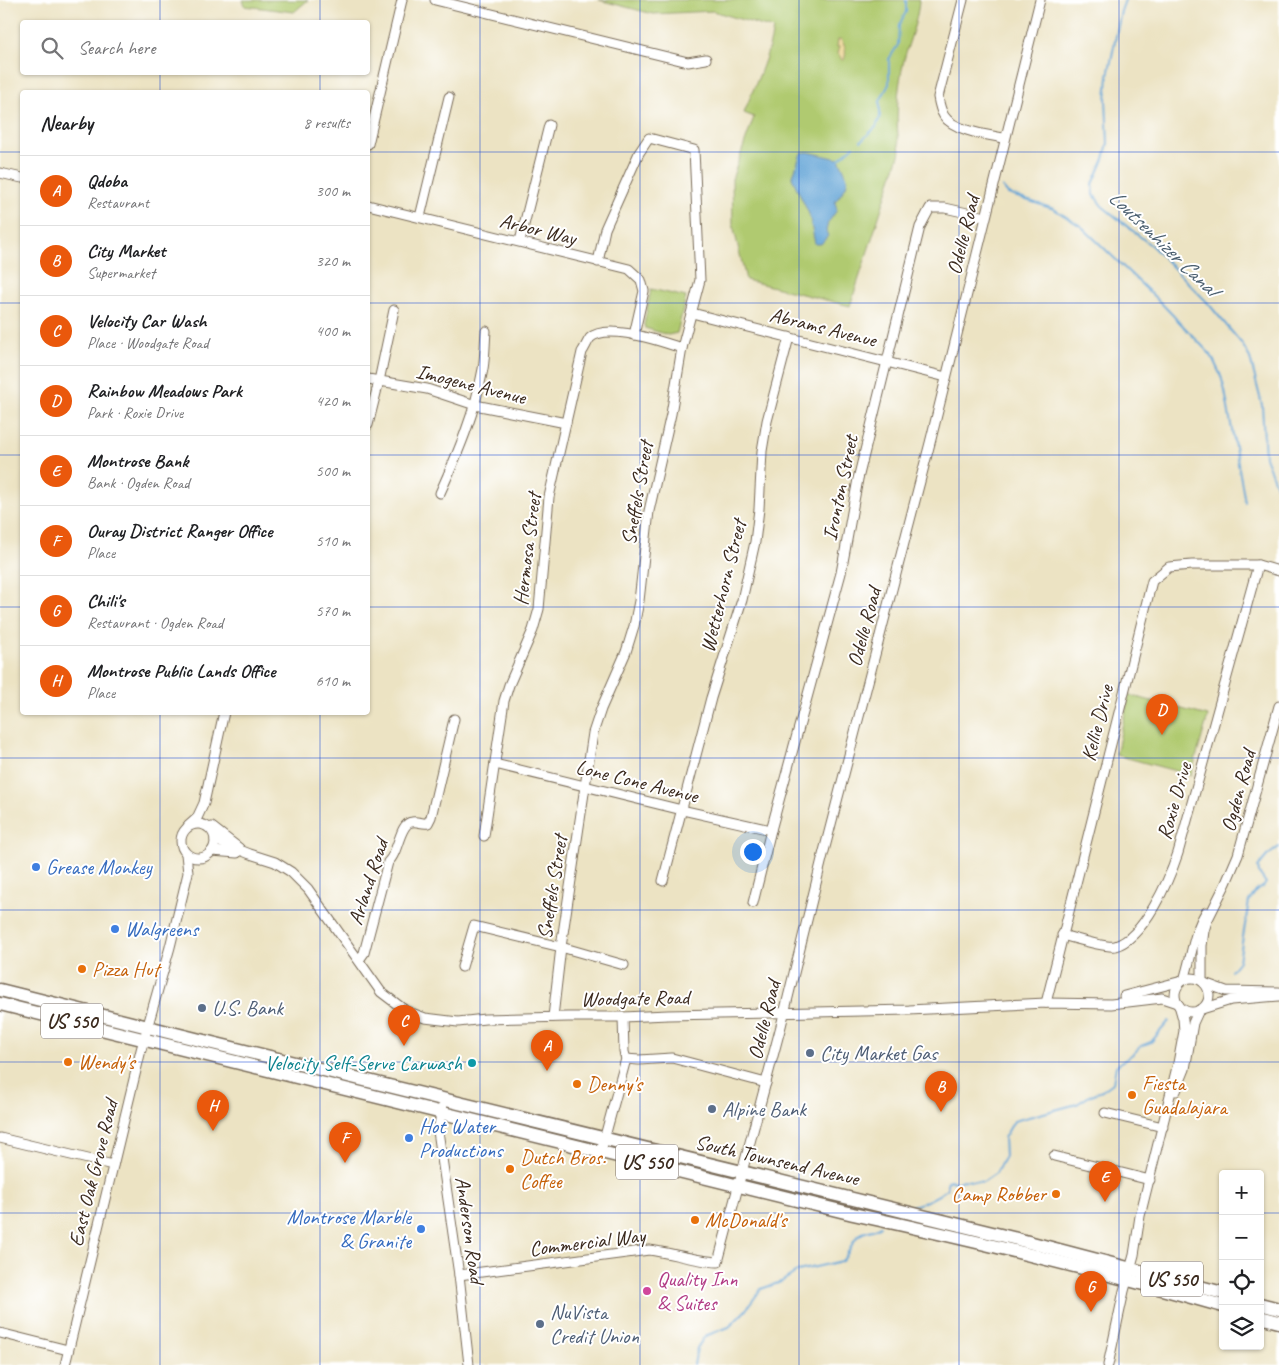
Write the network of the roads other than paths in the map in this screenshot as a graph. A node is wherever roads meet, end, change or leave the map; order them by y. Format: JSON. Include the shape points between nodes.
{"nodes":[{"id":1,"x":402,"y":0,"type":"edge"},
{"id":2,"x":435,"y":0,"type":"edge"},
{"id":3,"x":963,"y":0,"type":"edge"},
{"id":4,"x":1040,"y":0,"type":"edge"},
{"id":5,"x":462,"y":3,"type":"edge"},
{"id":6,"x":706,"y":59,"type":"dead end"},
{"id":7,"x":449,"y":97,"type":"dead end"},
{"id":8,"x":549,"y":124,"type":"dead end"},
{"id":9,"x":370,"y":136,"type":"edge"},
{"id":10,"x":1004,"y":138,"type":"junction"},
{"id":11,"x":0,"y":173,"type":"edge"},
{"id":12,"x":20,"y":178,"type":"edge"},
{"id":13,"x":370,"y":205,"type":"edge"},
{"id":14,"x":420,"y":217,"type":"junction"},
{"id":15,"x":985,"y":217,"type":"junction"},
{"id":16,"x":520,"y":241,"type":"junction"},
{"id":17,"x":598,"y":262,"type":"junction"},
{"id":18,"x":394,"y":310,"type":"dead end"},
{"id":19,"x":692,"y":312,"type":"junction"},
{"id":20,"x":486,"y":331,"type":"dead end"},
{"id":21,"x":634,"y":335,"type":"junction"},
{"id":22,"x":789,"y":337,"type":"junction"},
{"id":23,"x":682,"y":348,"type":"junction"},
{"id":24,"x":886,"y":360,"type":"junction"},
{"id":25,"x":946,"y":376,"type":"junction"},
{"id":26,"x":370,"y":379,"type":"edge"},
{"id":27,"x":379,"y":381,"type":"junction"},
{"id":28,"x":475,"y":405,"type":"junction"},
{"id":29,"x":370,"y":417,"type":"edge"},
{"id":30,"x":566,"y":423,"type":"junction"},
{"id":31,"x":440,"y":493,"type":"dead end"},
{"id":32,"x":1258,"y":565,"type":"junction"},
{"id":33,"x":1279,"y":571,"type":"edge"},
{"id":34,"x":1279,"y":706,"type":"edge"},
{"id":35,"x":223,"y":715,"type":"edge"},
{"id":36,"x":454,"y":719,"type":"dead end"},
{"id":37,"x":495,"y":764,"type":"junction"},
{"id":38,"x":585,"y":786,"type":"junction"},
{"id":39,"x":204,"y":802,"type":"junction"},
{"id":40,"x":682,"y":810,"type":"junction"},
{"id":41,"x":206,"y":823,"type":"junction"},
{"id":42,"x":188,"y":826,"type":"junction"},
{"id":43,"x":771,"y":830,"type":"junction"},
{"id":44,"x":484,"y":836,"type":"dead end"},
{"id":45,"x":215,"y":840,"type":"junction"},
{"id":46,"x":240,"y":850,"type":"junction"},
{"id":47,"x":212,"y":851,"type":"junction"},
{"id":48,"x":186,"y":854,"type":"junction"},
{"id":49,"x":250,"y":854,"type":"junction"},
{"id":50,"x":200,"y":858,"type":"junction"},
{"id":51,"x":188,"y":873,"type":"junction"},
{"id":52,"x":664,"y":881,"type":"dead end"},
{"id":53,"x":1226,"y":883,"type":"junction"},
{"id":54,"x":753,"y":903,"type":"dead end"},
{"id":55,"x":1062,"y":935,"type":"junction"},
{"id":56,"x":560,"y":947,"type":"junction"},
{"id":57,"x":359,"y":960,"type":"junction"},
{"id":58,"x":624,"y":966,"type":"dead end"},
{"id":59,"x":462,"y":967,"type":"dead end"},
{"id":60,"x":1183,"y":980,"type":"junction"},
{"id":61,"x":1203,"y":982,"type":"junction"},
{"id":62,"x":0,"y":990,"type":"edge"},
{"id":63,"x":1279,"y":992,"type":"edge"},
{"id":64,"x":1279,"y":996,"type":"edge"},
{"id":65,"x":1095,"y":1003,"type":"junction"},
{"id":66,"x":0,"y":1004,"type":"edge"},
{"id":67,"x":1046,"y":1004,"type":"junction"},
{"id":68,"x":1178,"y":1004,"type":"junction"},
{"id":69,"x":1200,"y":1010,"type":"junction"},
{"id":70,"x":784,"y":1013,"type":"junction"},
{"id":71,"x":553,"y":1017,"type":"junction"},
{"id":72,"x":623,"y":1017,"type":"junction"},
{"id":73,"x":146,"y":1033,"type":"junction"},
{"id":74,"x":626,"y":1059,"type":"junction"},
{"id":75,"x":766,"y":1082,"type":"junction"},
{"id":76,"x":443,"y":1106,"type":"junction"},
{"id":77,"x":1105,"y":1113,"type":"dead end"},
{"id":78,"x":1163,"y":1127,"type":"junction"},
{"id":79,"x":0,"y":1138,"type":"edge"},
{"id":80,"x":602,"y":1145,"type":"junction"},
{"id":81,"x":1054,"y":1156,"type":"dead end"},
{"id":82,"x":113,"y":1165,"type":"junction"},
{"id":83,"x":741,"y":1178,"type":"junction"},
{"id":84,"x":1150,"y":1180,"type":"junction"},
{"id":85,"x":718,"y":1262,"type":"joint"},
{"id":86,"x":1129,"y":1274,"type":"junction"},
{"id":87,"x":459,"y":1275,"type":"junction"},
{"id":88,"x":1219,"y":1292,"type":"edge"},
{"id":89,"x":1220,"y":1305,"type":"edge"},
{"id":90,"x":1264,"y":1305,"type":"edge"},
{"id":91,"x":1279,"y":1309,"type":"edge"},
{"id":92,"x":1264,"y":1318,"type":"edge"},
{"id":93,"x":1279,"y":1322,"type":"edge"},
{"id":94,"x":0,"y":1333,"type":"edge"},
{"id":95,"x":68,"y":1350,"type":"junction"},
{"id":96,"x":64,"y":1365,"type":"edge"},
{"id":97,"x":469,"y":1365,"type":"edge"},
{"id":98,"x":1108,"y":1365,"type":"edge"}],
"edges":[{"from":1,"to":9,"type":"street"},
{"from":2,"to":5,"type":"street"},
{"from":3,"to":10,"type":"street","via":[[938,97],[940,107],[945,118],[962,128]]},
{"from":4,"to":10,"type":"street","name":"Odelle Road"},
{"from":5,"to":6,"type":"street","via":[[688,62]]},
{"from":7,"to":14,"type":"street"},
{"from":8,"to":16,"type":"street"},
{"from":10,"to":15,"type":"street","name":"Odelle Road"},
{"from":11,"to":12,"type":"street"},
{"from":13,"to":14,"type":"street","name":"Arbor Way"},
{"from":14,"to":16,"type":"street","name":"Arbor Way"},
{"from":15,"to":24,"type":"street","name":"Ironton Street","via":[[946,208],[930,208],[920,227]]},
{"from":15,"to":25,"type":"street","name":"Odelle Road"},
{"from":16,"to":17,"type":"street","name":"Arbor Way"},
{"from":17,"to":19,"type":"street","name":"Sneffels Street","via":[[605,229],[649,138],[694,150],[700,280]]},
{"from":17,"to":21,"type":"street","name":"Arbor Way","via":[[629,269],[641,280],[644,291]]},
{"from":18,"to":27,"type":"street"},
{"from":19,"to":22,"type":"street","name":"Abrams Avenue"},
{"from":19,"to":23,"type":"street","name":"Sneffels Street"},
{"from":20,"to":28,"type":"street"},
{"from":21,"to":23,"type":"street"},
{"from":21,"to":30,"type":"street","name":"Hermosa Street","via":[[603,332],[591,337],[582,352]]},
{"from":22,"to":24,"type":"street","name":"Abrams Avenue"},
{"from":22,"to":40,"type":"street","name":"Wetterhorn Street","via":[[767,421],[762,451],[760,508],[742,600],[711,698]]},
{"from":23,"to":38,"type":"street","name":"Sneffels Street","via":[[649,510],[634,626],[596,725]]},
{"from":24,"to":25,"type":"street","name":"Abrams Avenue"},
{"from":24,"to":43,"type":"street","name":"Ironton Street","via":[[858,479],[841,573]]},
{"from":25,"to":70,"type":"street","name":"Odelle Road"},
{"from":26,"to":27,"type":"street","name":"Imogene Avenue"},
{"from":27,"to":28,"type":"street","name":"Imogene Avenue","via":[[427,389]]},
{"from":27,"to":29,"type":"street"},
{"from":28,"to":30,"type":"street","name":"Imogene Avenue"},
{"from":28,"to":31,"type":"street","via":[[462,446]]},
{"from":30,"to":37,"type":"street","name":"Hermosa Street","via":[[549,497],[539,608],[504,701]]},
{"from":32,"to":33,"type":"street","name":"Kellie Drive"},
{"from":32,"to":55,"type":"street","name":"Roxie Drive","via":[[1178,853],[1158,902],[1128,940],[1113,946]]},
{"from":32,"to":55,"type":"street","name":"Kellie Drive","via":[[1169,568],[1152,581]]},
{"from":34,"to":53,"type":"street","name":"Ogden Road","via":[[1238,855]]},
{"from":35,"to":39,"type":"street"},
{"from":36,"to":57,"type":"street","name":"Arland Road","via":[[428,823],[412,822],[402,829],[398,848],[388,862],[364,953]]},
{"from":37,"to":38,"type":"street","name":"Lone Cone Avenue"},
{"from":37,"to":44,"type":"street","name":"Hermosa Street"},
{"from":38,"to":40,"type":"street","name":"Lone Cone Avenue"},
{"from":38,"to":56,"type":"street","name":"Sneffels Street"},
{"from":39,"to":41,"type":"street"},
{"from":39,"to":42,"type":"street","via":[[197,818]]},
{"from":40,"to":43,"type":"street","name":"Lone Cone Avenue"},
{"from":40,"to":52,"type":"street","name":"Wetterhorn Street"},
{"from":41,"to":42,"type":"street"},
{"from":41,"to":45,"type":"street"},
{"from":41,"to":46,"type":"street","name":"Woodgate Road"},
{"from":42,"to":48,"type":"street","via":[[182,834],[181,843]]},
{"from":43,"to":54,"type":"street","name":"Ironton Street"},
{"from":45,"to":46,"type":"street","name":"Woodgate Road"},
{"from":45,"to":47,"type":"street"},
{"from":46,"to":49,"type":"street","name":"Woodgate Road"},
{"from":47,"to":49,"type":"street","name":"Woodgate Road"},
{"from":47,"to":50,"type":"street"},
{"from":48,"to":50,"type":"street"},
{"from":48,"to":51,"type":"street","name":"East Oak Grove Road"},
{"from":49,"to":57,"type":"street","name":"Woodgate Road","via":[[291,872],[308,889]]},
{"from":50,"to":51,"type":"street","name":"East Oak Grove Road"},
{"from":51,"to":73,"type":"street","name":"East Oak Grove Road"},
{"from":53,"to":60,"type":"street","name":"Ogden Road","via":[[1197,929]]},
{"from":53,"to":61,"type":"street","name":"Ogden Road","via":[[1204,931]]},
{"from":55,"to":67,"type":"street","name":"Kellie Drive"},
{"from":56,"to":58,"type":"street"},
{"from":56,"to":59,"type":"street","via":[[474,926]]},
{"from":56,"to":71,"type":"street","name":"Sneffels Street"},
{"from":57,"to":71,"type":"street","name":"Woodgate Road","via":[[381,992],[413,1015],[458,1022]]},
{"from":60,"to":61,"type":"street","via":[[1194,978]]},
{"from":60,"to":65,"type":"street","name":"Woodgate Road"},
{"from":60,"to":68,"type":"street","via":[[1175,993]]},
{"from":61,"to":63,"type":"street","via":[[1226,991]]},
{"from":61,"to":69,"type":"street","via":[[1209,994],[1206,1005]]},
{"from":62,"to":73,"type":"highway","name":"South Townsend Avenue","number":"US 550"},
{"from":64,"to":69,"type":"street","via":[[1231,1000]]},
{"from":65,"to":67,"type":"street","name":"Woodgate Road"},
{"from":65,"to":68,"type":"street","name":"Woodgate Road","via":[[1162,998]]},
{"from":66,"to":73,"type":"highway","name":"South Townsend Avenue","number":"US 550"},
{"from":67,"to":70,"type":"street","name":"Woodgate Road"},
{"from":68,"to":69,"type":"street","via":[[1190,1012]]},
{"from":68,"to":78,"type":"street","via":[[1184,1031]]},
{"from":69,"to":78,"type":"street","via":[[1193,1023],[1185,1069]]},
{"from":70,"to":72,"type":"street","name":"Woodgate Road"},
{"from":70,"to":75,"type":"street","name":"Odelle Road"},
{"from":71,"to":72,"type":"street","name":"Woodgate Road"},
{"from":72,"to":74,"type":"street"},
{"from":73,"to":76,"type":"highway","name":"South Townsend Avenue","number":"US 550"},
{"from":73,"to":82,"type":"street","name":"East Oak Grove Road"},
{"from":74,"to":75,"type":"street","via":[[672,1058]]},
{"from":74,"to":80,"type":"street"},
{"from":75,"to":83,"type":"street","name":"Odelle Road"},
{"from":76,"to":80,"type":"highway","name":"South Townsend Avenue","number":"US 550"},
{"from":76,"to":87,"type":"street","name":"Anderson Road","via":[[438,1131]]},
{"from":77,"to":78,"type":"street"},
{"from":78,"to":84,"type":"street"},
{"from":79,"to":82,"type":"street"},
{"from":80,"to":83,"type":"highway","name":"South Townsend Avenue","number":"US 550"},
{"from":81,"to":84,"type":"street"},
{"from":82,"to":95,"type":"street","name":"East Oak Grove Road"},
{"from":83,"to":85,"type":"street","name":"Odelle Road"},
{"from":83,"to":86,"type":"highway","name":"South Townsend Avenue","number":"US 550","via":[[857,1200]]},
{"from":83,"to":86,"type":"highway","name":"South Townsend Avenue","number":"US 550","via":[[853,1214]]},
{"from":84,"to":86,"type":"street"},
{"from":85,"to":87,"type":"street","name":"Commercial Way","via":[[649,1250]]},
{"from":86,"to":88,"type":"highway","name":"South Townsend Avenue","number":"US 550"},
{"from":86,"to":89,"type":"highway","name":"South Townsend Avenue","number":"US 550"},
{"from":86,"to":98,"type":"street"},
{"from":87,"to":97,"type":"street","name":"Anderson Road"},
{"from":90,"to":91,"type":"highway"},
{"from":92,"to":93,"type":"highway"},
{"from":94,"to":95,"type":"street"},
{"from":95,"to":96,"type":"street","name":"East Oak Grove Road"}]}
